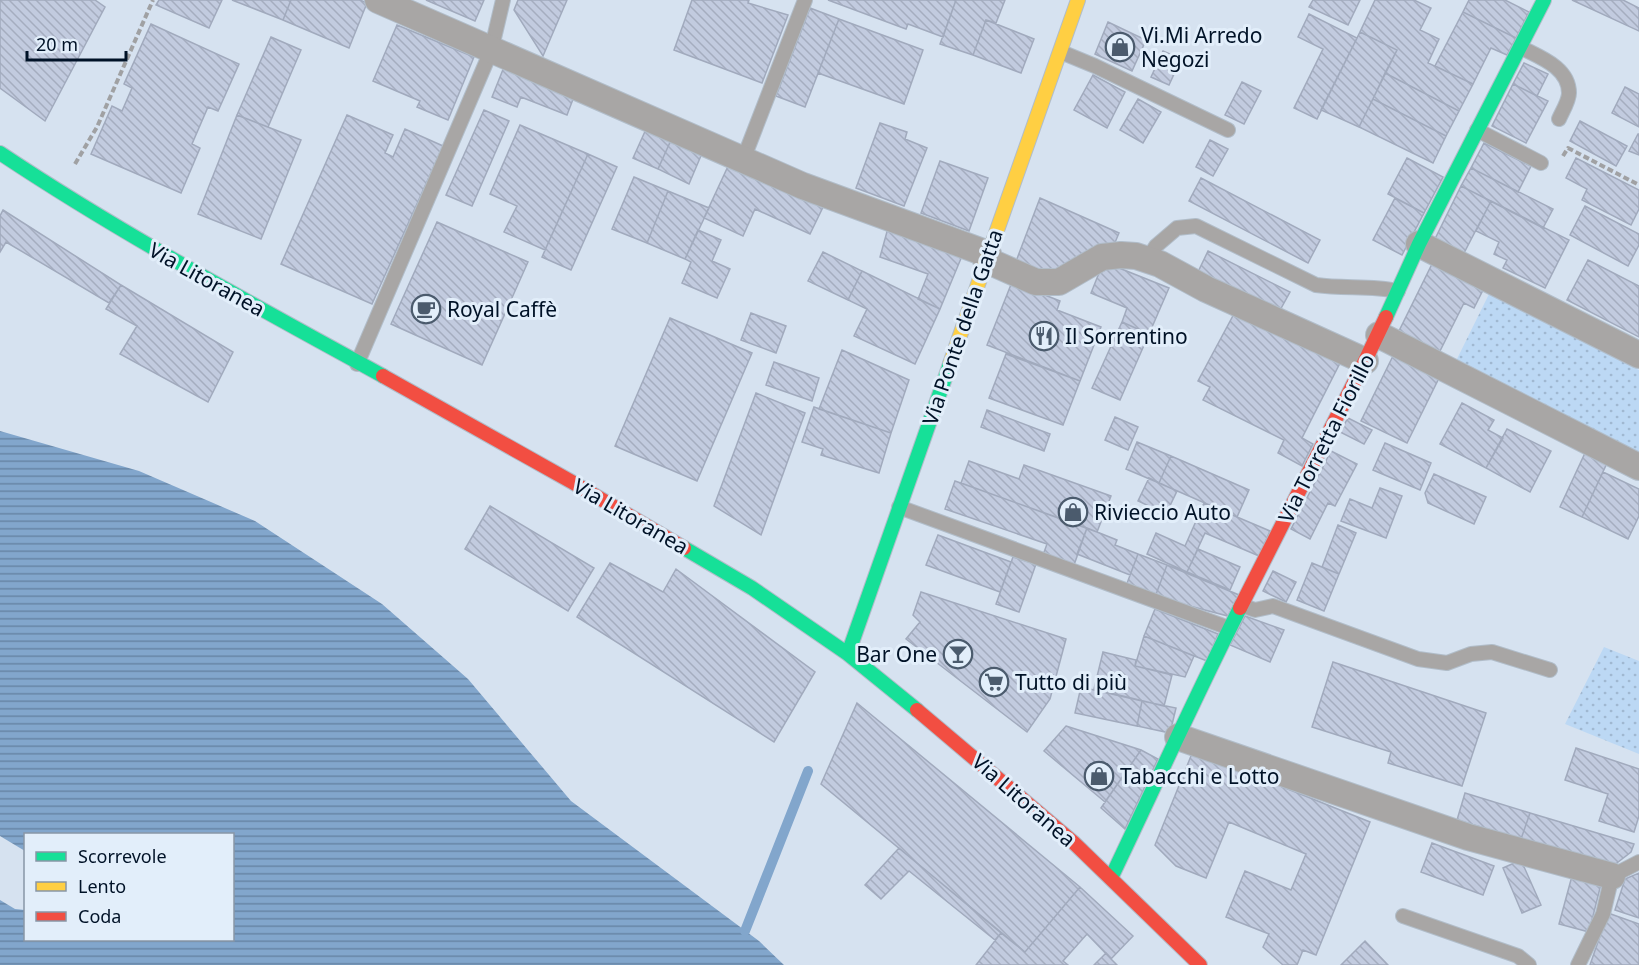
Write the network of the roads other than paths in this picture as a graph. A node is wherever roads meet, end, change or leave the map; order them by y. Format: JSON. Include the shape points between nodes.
{"nodes":[{"id":1,"x":503,"y":0,"type":"edge"},
{"id":2,"x":805,"y":0,"type":"edge"},
{"id":3,"x":1078,"y":0,"type":"edge"},
{"id":4,"x":1544,"y":0,"type":"edge"},
{"id":5,"x":390,"y":2,"type":"edge"},
{"id":6,"x":1520,"y":47,"type":"junction"},
{"id":7,"x":491,"y":51,"type":"junction"},
{"id":8,"x":1060,"y":52,"type":"junction"},
{"id":9,"x":1559,"y":119,"type":"dead end"},
{"id":10,"x":1228,"y":130,"type":"dead end"},
{"id":11,"x":1477,"y":130,"type":"junction"},
{"id":12,"x":0,"y":153,"type":"edge"},
{"id":13,"x":743,"y":160,"type":"junction"},
{"id":14,"x":1541,"y":163,"type":"road end"},
{"id":15,"x":1419,"y":244,"type":"junction"},
{"id":16,"x":987,"y":257,"type":"junction"},
{"id":17,"x":1147,"y":260,"type":"junction"},
{"id":18,"x":1398,"y":291,"type":"junction"},
{"id":19,"x":1379,"y":334,"type":"junction"},
{"id":20,"x":1639,"y":355,"type":"edge"},
{"id":21,"x":1365,"y":362,"type":"junction"},
{"id":22,"x":357,"y":364,"type":"junction"},
{"id":23,"x":1639,"y":467,"type":"edge"},
{"id":24,"x":899,"y":507,"type":"junction"},
{"id":25,"x":1241,"y":605,"type":"junction"},
{"id":26,"x":1229,"y":628,"type":"junction"},
{"id":27,"x":848,"y":654,"type":"junction"},
{"id":28,"x":1550,"y":670,"type":"dead end"},
{"id":29,"x":1178,"y":737,"type":"junction"},
{"id":30,"x":1639,"y":862,"type":"edge"},
{"id":31,"x":1611,"y":876,"type":"junction"},
{"id":32,"x":1111,"y":878,"type":"junction"},
{"id":33,"x":1403,"y":916,"type":"dead end"},
{"id":34,"x":1200,"y":965,"type":"edge"},
{"id":35,"x":1529,"y":965,"type":"edge"},
{"id":36,"x":1578,"y":965,"type":"edge"}],
"edges":[{"from":1,"to":7,"type":"lane"},
{"from":2,"to":13,"type":"lane"},
{"from":3,"to":8,"type":"street","name":"Via Ponte della Gatta"},
{"from":4,"to":6,"type":"street","name":"Via Torretta Fiorillo"},
{"from":5,"to":7,"type":"street"},
{"from":6,"to":9,"type":"lane","via":[[1566,77],[1569,94]]},
{"from":6,"to":11,"type":"street","name":"Via Torretta Fiorillo"},
{"from":7,"to":13,"type":"street"},
{"from":7,"to":22,"type":"lane"},
{"from":8,"to":10,"type":"lane"},
{"from":8,"to":16,"type":"street","name":"Via Ponte della Gatta"},
{"from":11,"to":14,"type":"lane"},
{"from":11,"to":15,"type":"street","name":"Via Torretta Fiorillo"},
{"from":12,"to":22,"type":"street","name":"Via Litoranea","via":[[154,249]]},
{"from":13,"to":16,"type":"street"},
{"from":15,"to":18,"type":"street","name":"Via Torretta Fiorillo"},
{"from":15,"to":20,"type":"street"},
{"from":16,"to":17,"type":"street","via":[[1036,282],[1059,282],[1102,257],[1136,256]]},
{"from":16,"to":24,"type":"street","name":"Via Ponte della Gatta"},
{"from":17,"to":18,"type":"lane","via":[[1156,246],[1177,228],[1197,226],[1316,285]]},
{"from":17,"to":21,"type":"street"},
{"from":18,"to":19,"type":"street","name":"Via Torretta Fiorillo"},
{"from":19,"to":21,"type":"street","name":"Via Torretta Fiorillo"},
{"from":19,"to":23,"type":"street"},
{"from":21,"to":25,"type":"street","name":"Via Torretta Fiorillo"},
{"from":22,"to":27,"type":"street","name":"Via Litoranea","via":[[573,482],[742,582]]},
{"from":24,"to":26,"type":"lane"},
{"from":24,"to":27,"type":"street","name":"Via Ponte della Gatta"},
{"from":25,"to":26,"type":"street","name":"Via Torretta Fiorillo"},
{"from":25,"to":28,"type":"lane","via":[[1255,610],[1273,606],[1418,659],[1446,663],[1492,652]]},
{"from":26,"to":29,"type":"street","name":"Via Torretta Fiorillo"},
{"from":27,"to":32,"type":"street","name":"Via Litoranea","via":[[980,762]]},
{"from":29,"to":31,"type":"street","via":[[1468,837]]},
{"from":29,"to":32,"type":"street","name":"Via Torretta Fiorillo"},
{"from":30,"to":31,"type":"lane"},
{"from":31,"to":36,"type":"lane","via":[[1603,914]]},
{"from":32,"to":34,"type":"street","name":"Via Litoranea"},
{"from":33,"to":35,"type":"lane","via":[[1518,957]]}]}
